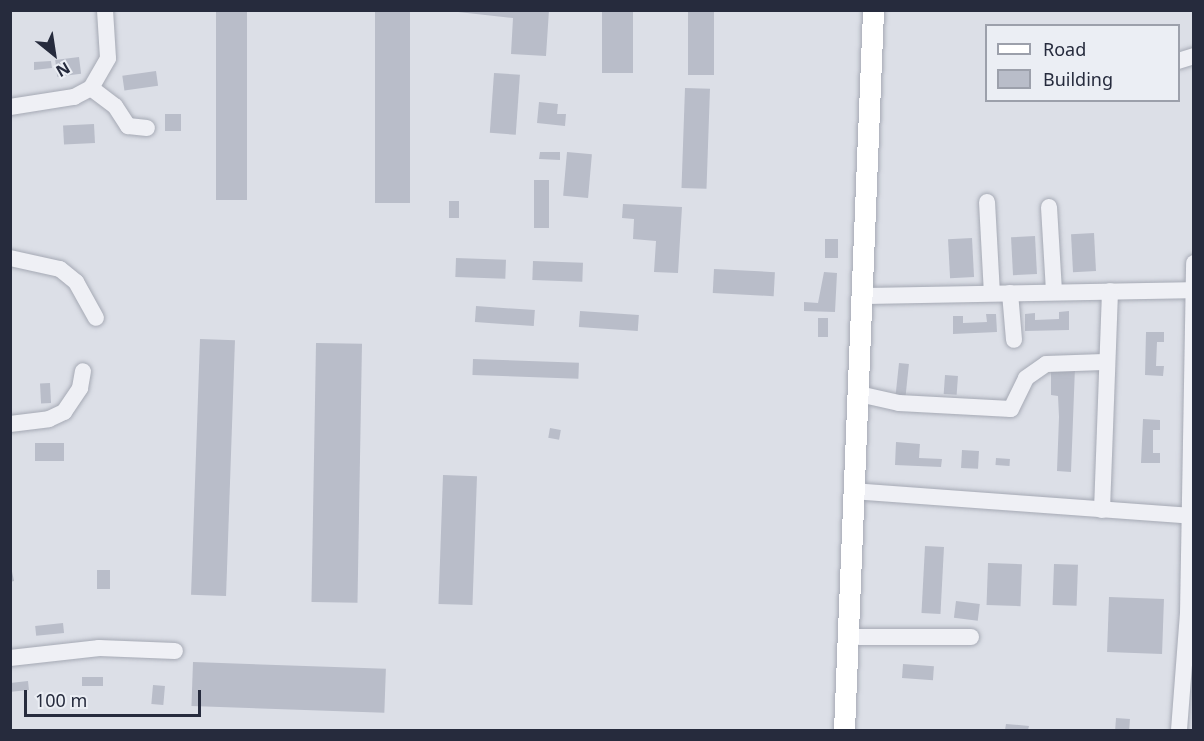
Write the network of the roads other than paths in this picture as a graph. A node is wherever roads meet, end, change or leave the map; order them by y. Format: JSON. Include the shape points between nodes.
{"nodes":[{"id":1,"x":105,"y":10,"type":"edge"},
{"id":2,"x":873,"y":10,"type":"edge"},
{"id":3,"x":91,"y":88,"type":"junction"},
{"id":4,"x":10,"y":107,"type":"edge"},
{"id":5,"x":147,"y":128,"type":"dead end"},
{"id":6,"x":987,"y":202,"type":"dead end"},
{"id":7,"x":1049,"y":207,"type":"dead end"},
{"id":8,"x":10,"y":258,"type":"edge"},
{"id":9,"x":1194,"y":263,"type":"edge"},
{"id":10,"x":1193,"y":290,"type":"edge"},
{"id":11,"x":1054,"y":291,"type":"junction"},
{"id":12,"x":1110,"y":291,"type":"junction"},
{"id":13,"x":1010,"y":292,"type":"junction"},
{"id":14,"x":992,"y":293,"type":"junction"},
{"id":15,"x":860,"y":296,"type":"junction"},
{"id":16,"x":96,"y":318,"type":"dead end"},
{"id":17,"x":1014,"y":340,"type":"dead end"},
{"id":18,"x":1104,"y":363,"type":"junction"},
{"id":19,"x":83,"y":371,"type":"dead end"},
{"id":20,"x":859,"y":394,"type":"junction"},
{"id":21,"x":10,"y":424,"type":"edge"},
{"id":22,"x":853,"y":491,"type":"junction"},
{"id":23,"x":1102,"y":510,"type":"junction"},
{"id":24,"x":1192,"y":516,"type":"edge"},
{"id":25,"x":846,"y":637,"type":"junction"},
{"id":26,"x":971,"y":637,"type":"dead end"},
{"id":27,"x":175,"y":651,"type":"dead end"},
{"id":28,"x":10,"y":658,"type":"edge"},
{"id":29,"x":1188,"y":674,"type":"edge"},
{"id":30,"x":844,"y":730,"type":"edge"},
{"id":31,"x":1179,"y":730,"type":"edge"}],
"edges":[{"from":1,"to":3,"type":"street","via":[[108,58]]},
{"from":2,"to":15,"type":"main road"},
{"from":3,"to":4,"type":"street","via":[[74,97]]},
{"from":3,"to":5,"type":"street","via":[[115,106],[128,126]]},
{"from":6,"to":14,"type":"street"},
{"from":7,"to":11,"type":"street"},
{"from":8,"to":16,"type":"street","via":[[60,269],[76,282]]},
{"from":9,"to":10,"type":"street"},
{"from":10,"to":12,"type":"street"},
{"from":10,"to":24,"type":"street"},
{"from":11,"to":12,"type":"street"},
{"from":11,"to":13,"type":"street"},
{"from":12,"to":18,"type":"street"},
{"from":13,"to":14,"type":"street"},
{"from":13,"to":17,"type":"street"},
{"from":14,"to":15,"type":"street"},
{"from":15,"to":20,"type":"main road"},
{"from":18,"to":20,"type":"street","via":[[1046,364],[1026,378],[1011,409],[899,403]]},
{"from":18,"to":23,"type":"street"},
{"from":19,"to":21,"type":"street","via":[[80,388],[64,412],[49,419]]},
{"from":20,"to":22,"type":"main road"},
{"from":22,"to":23,"type":"street"},
{"from":22,"to":25,"type":"main road"},
{"from":23,"to":24,"type":"street"},
{"from":24,"to":29,"type":"street"},
{"from":25,"to":26,"type":"street"},
{"from":25,"to":30,"type":"main road"},
{"from":27,"to":28,"type":"street","via":[[99,648]]},
{"from":29,"to":31,"type":"street"}]}
